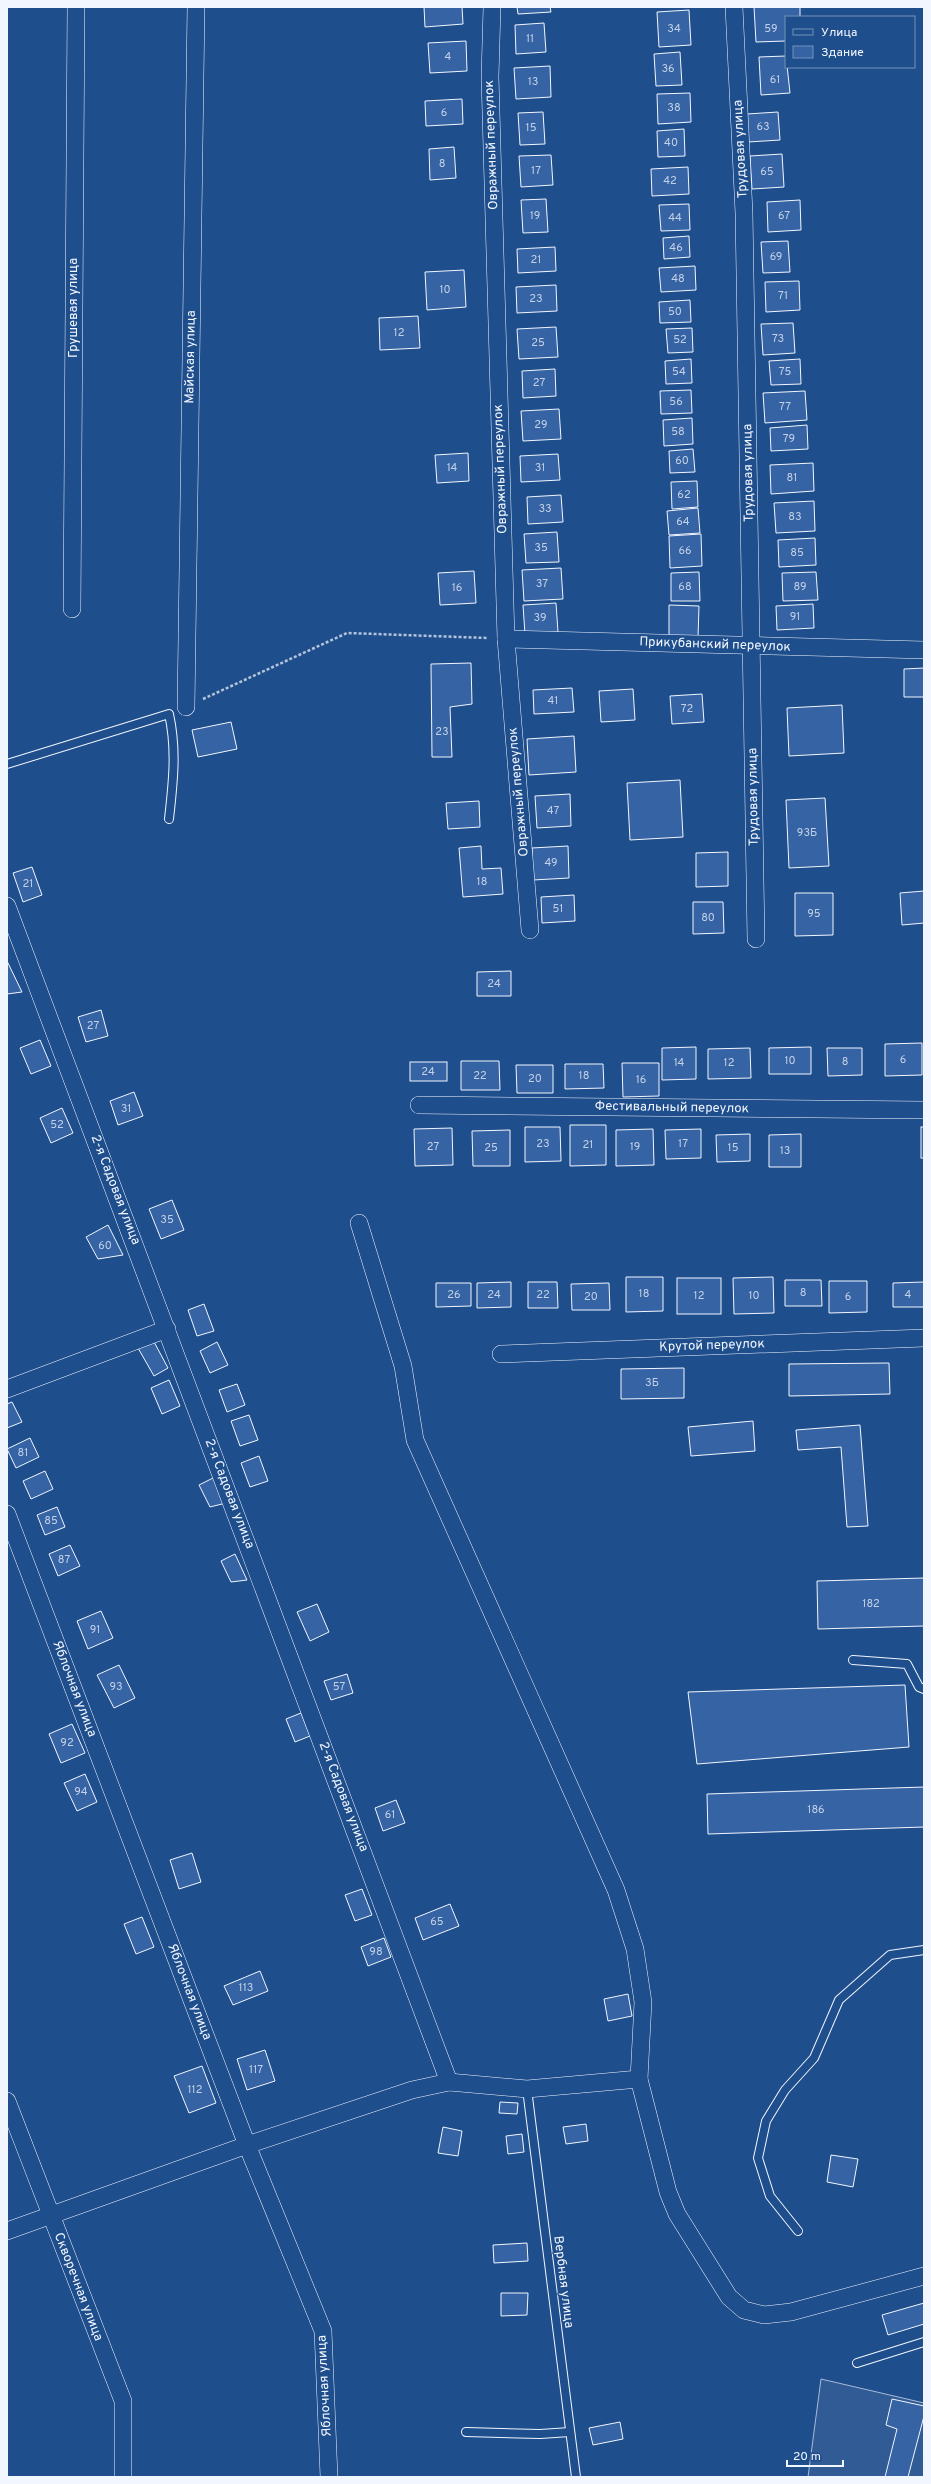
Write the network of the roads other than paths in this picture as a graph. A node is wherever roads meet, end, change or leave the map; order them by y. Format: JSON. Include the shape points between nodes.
{"nodes":[{"id":1,"x":76,"y":7,"type":"edge"},
{"id":2,"x":196,"y":7,"type":"edge"},
{"id":3,"x":492,"y":7,"type":"edge"},
{"id":4,"x":734,"y":7,"type":"edge"},
{"id":5,"x":72,"y":609,"type":"dead end"},
{"id":6,"x":506,"y":639,"type":"junction"},
{"id":7,"x":752,"y":646,"type":"junction"},
{"id":8,"x":924,"y":650,"type":"edge"},
{"id":9,"x":186,"y":707,"type":"road end"},
{"id":10,"x":7,"y":764,"type":"edge"},
{"id":11,"x":169,"y":819,"type":"dead end"},
{"id":12,"x":7,"y":906,"type":"edge"},
{"id":13,"x":530,"y":930,"type":"dead end"},
{"id":14,"x":756,"y":939,"type":"dead end"},
{"id":15,"x":419,"y":1105,"type":"dead end"},
{"id":16,"x":924,"y":1110,"type":"edge"},
{"id":17,"x":359,"y":1222,"type":"dead end"},
{"id":18,"x":167,"y":1329,"type":"junction"},
{"id":19,"x":924,"y":1338,"type":"edge"},
{"id":20,"x":501,"y":1354,"type":"dead end"},
{"id":21,"x":7,"y":1389,"type":"edge"},
{"id":22,"x":7,"y":1514,"type":"edge"},
{"id":23,"x":853,"y":1660,"type":"dead end"},
{"id":24,"x":924,"y":1689,"type":"edge"},
{"id":25,"x":924,"y":1950,"type":"edge"},
{"id":26,"x":639,"y":2079,"type":"junction"},
{"id":27,"x":450,"y":2082,"type":"junction"},
{"id":28,"x":527,"y":2089,"type":"junction"},
{"id":29,"x":7,"y":2102,"type":"edge"},
{"id":30,"x":247,"y":2145,"type":"junction"},
{"id":31,"x":50,"y":2215,"type":"junction"},
{"id":32,"x":7,"y":2231,"type":"edge"},
{"id":33,"x":798,"y":2231,"type":"dead end"},
{"id":34,"x":924,"y":2276,"type":"edge"},
{"id":35,"x":924,"y":2342,"type":"edge"},
{"id":36,"x":856,"y":2363,"type":"dead end"},
{"id":37,"x":466,"y":2432,"type":"dead end"},
{"id":38,"x":570,"y":2432,"type":"junction"},
{"id":39,"x":123,"y":2477,"type":"edge"},
{"id":40,"x":329,"y":2477,"type":"edge"},
{"id":41,"x":576,"y":2477,"type":"edge"}],
"edges":[{"from":1,"to":5,"type":"street","name":"Грушевая улица"},
{"from":2,"to":9,"type":"street","name":"Майская улица"},
{"from":3,"to":6,"type":"street","name":"Овражный переулок","via":[[490,77]]},
{"from":4,"to":7,"type":"street","name":"Трудовая улица","via":[[744,213]]},
{"from":6,"to":7,"type":"street","name":"Прикубанский переулок"},
{"from":6,"to":13,"type":"street","name":"Овражный переулок"},
{"from":7,"to":8,"type":"street","name":"Прикубанский переулок"},
{"from":7,"to":14,"type":"street","name":"Трудовая улица"},
{"from":10,"to":11,"type":"lane","via":[[169,714],[174,737],[175,767]]},
{"from":12,"to":18,"type":"street","name":"2-я Садовая улица"},
{"from":15,"to":16,"type":"street","name":"Фестивальный переулок"},
{"from":17,"to":26,"type":"street","via":[[403,1366],[415,1440],[620,1905],[634,1949],[643,2002]]},
{"from":18,"to":21,"type":"street"},
{"from":18,"to":27,"type":"street","name":"2-я Садовая улица"},
{"from":19,"to":20,"type":"street","name":"Крутой переулок"},
{"from":22,"to":30,"type":"street","name":"Яблочная улица"},
{"from":23,"to":24,"type":"lane","via":[[907,1664],[919,1687]]},
{"from":25,"to":33,"type":"lane","via":[[890,1955],[839,2000],[814,2058],[785,2090],[766,2121],[758,2158],[770,2196]]},
{"from":26,"to":28,"type":"street"},
{"from":26,"to":34,"type":"street","via":[[671,2200],[729,2297],[744,2310],[764,2315],[791,2312]]},
{"from":27,"to":28,"type":"street"},
{"from":27,"to":30,"type":"street","via":[[412,2090]]},
{"from":28,"to":38,"type":"lane","name":"Вербная улица"},
{"from":29,"to":31,"type":"street","name":"Скворечная улица"},
{"from":30,"to":31,"type":"street"},
{"from":30,"to":40,"type":"street","name":"Яблочная улица","via":[[323,2331]]},
{"from":31,"to":32,"type":"street"},
{"from":31,"to":39,"type":"street","name":"Скворечная улица","via":[[123,2401]]},
{"from":35,"to":36,"type":"lane"},
{"from":37,"to":38,"type":"lane"},
{"from":38,"to":41,"type":"lane","name":"Вербная улица"}]}
